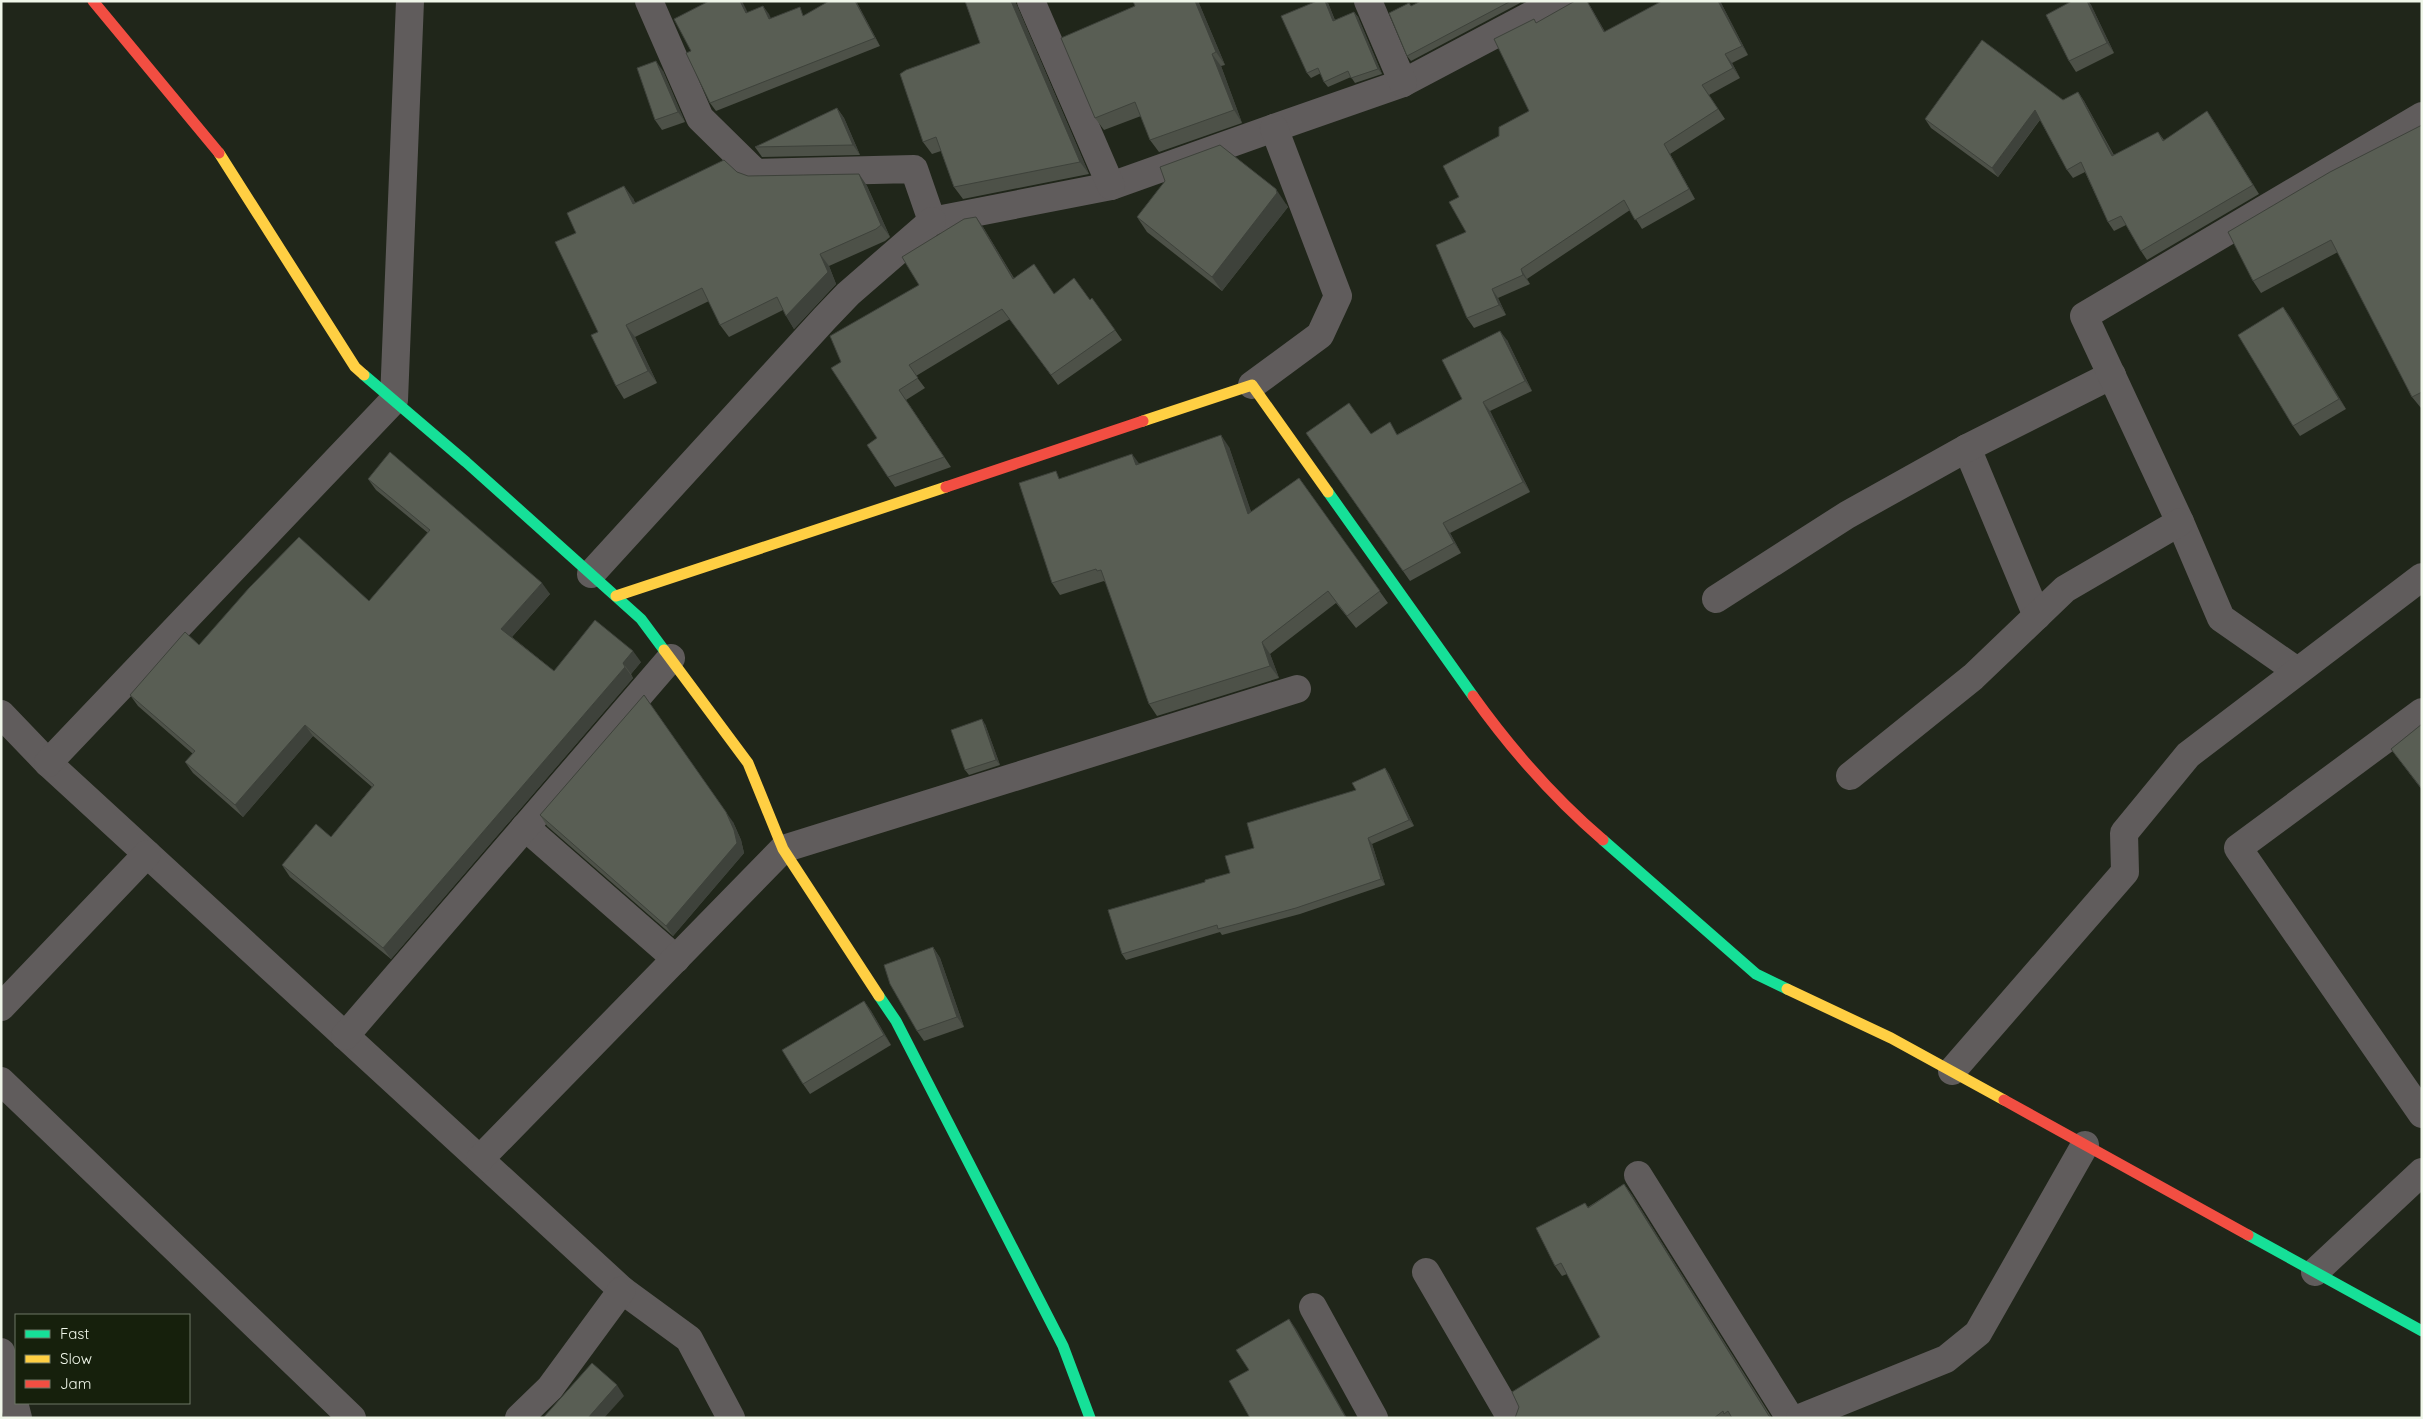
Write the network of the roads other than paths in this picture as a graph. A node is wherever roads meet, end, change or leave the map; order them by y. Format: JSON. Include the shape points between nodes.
{"nodes":[{"id":1,"x":93,"y":1,"type":"edge"},
{"id":2,"x":410,"y":1,"type":"edge"},
{"id":3,"x":648,"y":1,"type":"edge"},
{"id":4,"x":1031,"y":1,"type":"edge"},
{"id":5,"x":1368,"y":1,"type":"edge"},
{"id":6,"x":1558,"y":1,"type":"edge"},
{"id":7,"x":1403,"y":83,"type":"junction"},
{"id":8,"x":2422,"y":116,"type":"edge"},
{"id":9,"x":1274,"y":128,"type":"junction"},
{"id":10,"x":1111,"y":186,"type":"junction"},
{"id":11,"x":932,"y":221,"type":"junction"},
{"id":12,"x":2112,"y":375,"type":"junction"},
{"id":13,"x":1252,"y":386,"type":"junction"},
{"id":14,"x":394,"y":400,"type":"junction"},
{"id":15,"x":1967,"y":448,"type":"junction"},
{"id":16,"x":2180,"y":522,"type":"junction"},
{"id":17,"x":591,"y":574,"type":"junction"},
{"id":18,"x":2422,"y":577,"type":"edge"},
{"id":19,"x":616,"y":596,"type":"junction"},
{"id":20,"x":1716,"y":599,"type":"dead end"},
{"id":21,"x":2037,"y":616,"type":"junction"},
{"id":22,"x":671,"y":658,"type":"junction"},
{"id":23,"x":2298,"y":672,"type":"junction"},
{"id":24,"x":1297,"y":690,"type":"dead end"},
{"id":25,"x":2422,"y":712,"type":"edge"},
{"id":26,"x":1,"y":714,"type":"edge"},
{"id":27,"x":48,"y":764,"type":"junction"},
{"id":28,"x":1850,"y":776,"type":"dead end"},
{"id":29,"x":525,"y":827,"type":"junction"},
{"id":30,"x":783,"y":849,"type":"junction"},
{"id":31,"x":147,"y":854,"type":"junction"},
{"id":32,"x":676,"y":958,"type":"junction"},
{"id":33,"x":1,"y":1007,"type":"edge"},
{"id":34,"x":344,"y":1036,"type":"junction"},
{"id":35,"x":1952,"y":1071,"type":"junction"},
{"id":36,"x":1,"y":1081,"type":"edge"},
{"id":37,"x":2422,"y":1114,"type":"edge"},
{"id":38,"x":2085,"y":1145,"type":"junction"},
{"id":39,"x":480,"y":1159,"type":"junction"},
{"id":40,"x":2422,"y":1172,"type":"edge"},
{"id":41,"x":1638,"y":1175,"type":"dead end"},
{"id":42,"x":1426,"y":1272,"type":"dead end"},
{"id":43,"x":2315,"y":1272,"type":"junction"},
{"id":44,"x":622,"y":1290,"type":"junction"},
{"id":45,"x":1313,"y":1307,"type":"dead end"},
{"id":46,"x":2422,"y":1330,"type":"edge"},
{"id":47,"x":1,"y":1352,"type":"edge"},
{"id":48,"x":18,"y":1418,"type":"edge"},
{"id":49,"x":352,"y":1418,"type":"edge"},
{"id":50,"x":520,"y":1418,"type":"edge"},
{"id":51,"x":731,"y":1418,"type":"edge"},
{"id":52,"x":1090,"y":1418,"type":"edge"},
{"id":53,"x":1374,"y":1418,"type":"edge"},
{"id":54,"x":1511,"y":1418,"type":"edge"},
{"id":55,"x":1790,"y":1418,"type":"edge"},
{"id":56,"x":1800,"y":1418,"type":"edge"}],
"edges":[{"from":1,"to":14,"type":"street","via":[[219,153],[356,367]]},
{"from":2,"to":14,"type":"street"},
{"from":3,"to":11,"type":"street","via":[[700,118],[756,174],[914,169]]},
{"from":4,"to":10,"type":"street"},
{"from":5,"to":7,"type":"street"},
{"from":6,"to":7,"type":"street"},
{"from":7,"to":9,"type":"street"},
{"from":8,"to":12,"type":"street","via":[[2084,316]]},
{"from":9,"to":10,"type":"street"},
{"from":9,"to":13,"type":"street","via":[[1338,296],[1320,335]]},
{"from":10,"to":11,"type":"street"},
{"from":11,"to":17,"type":"street","via":[[848,294]]},
{"from":12,"to":15,"type":"street"},
{"from":12,"to":16,"type":"street"},
{"from":13,"to":19,"type":"street"},
{"from":13,"to":35,"type":"street","via":[[1488,717],[1564,806],[1756,974],[1891,1038]]},
{"from":14,"to":17,"type":"street"},
{"from":14,"to":27,"type":"street"},
{"from":15,"to":20,"type":"street","via":[[1847,515]]},
{"from":15,"to":21,"type":"street"},
{"from":16,"to":21,"type":"street","via":[[2065,589]]},
{"from":16,"to":23,"type":"street","via":[[2221,618]]},
{"from":17,"to":19,"type":"street"},
{"from":18,"to":23,"type":"street"},
{"from":19,"to":22,"type":"street","via":[[641,618]]},
{"from":21,"to":28,"type":"street","via":[[1973,677]]},
{"from":22,"to":29,"type":"street"},
{"from":22,"to":30,"type":"street","via":[[748,763]]},
{"from":23,"to":35,"type":"street","via":[[2188,755],[2124,834],[2125,872]]},
{"from":24,"to":30,"type":"street"},
{"from":25,"to":37,"type":"street","via":[[2238,848]]},
{"from":26,"to":27,"type":"street"},
{"from":27,"to":31,"type":"street"},
{"from":29,"to":32,"type":"street"},
{"from":29,"to":34,"type":"street"},
{"from":30,"to":32,"type":"street"},
{"from":30,"to":52,"type":"street","via":[[896,1021],[1063,1346]]},
{"from":31,"to":33,"type":"street"},
{"from":31,"to":34,"type":"street"},
{"from":32,"to":39,"type":"street"},
{"from":34,"to":39,"type":"street"},
{"from":35,"to":38,"type":"street"},
{"from":36,"to":49,"type":"street"},
{"from":38,"to":43,"type":"street"},
{"from":38,"to":56,"type":"street","via":[[1978,1333],[1946,1360]]},
{"from":39,"to":44,"type":"street"},
{"from":40,"to":43,"type":"street"},
{"from":41,"to":55,"type":"street"},
{"from":42,"to":54,"type":"street"},
{"from":43,"to":46,"type":"street"},
{"from":44,"to":50,"type":"street","via":[[550,1388]]},
{"from":44,"to":51,"type":"street","via":[[688,1339]]},
{"from":45,"to":53,"type":"street"},
{"from":47,"to":48,"type":"street"}]}
